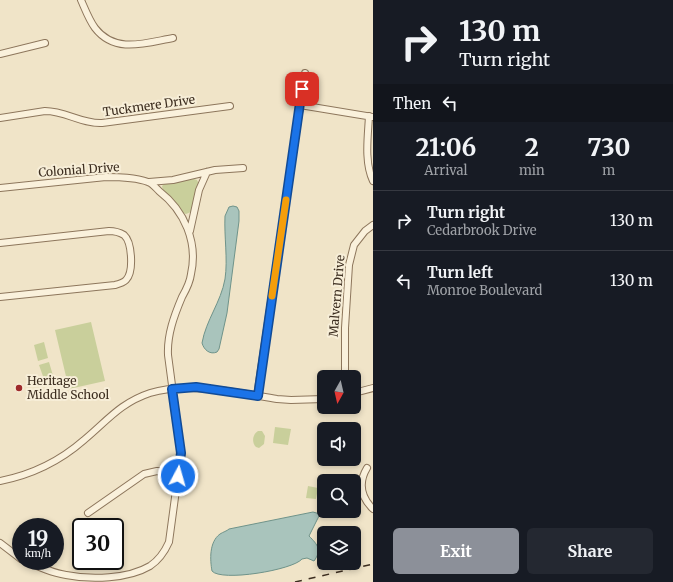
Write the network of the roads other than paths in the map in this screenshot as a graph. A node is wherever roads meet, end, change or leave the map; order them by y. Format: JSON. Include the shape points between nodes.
{"nodes":[{"id":1,"x":81,"y":0,"type":"edge"},
{"id":2,"x":173,"y":38,"type":"dead end"},
{"id":3,"x":45,"y":43,"type":"dead end"},
{"id":4,"x":0,"y":54,"type":"edge"},
{"id":5,"x":305,"y":73,"type":"dead end"},
{"id":6,"x":300,"y":105,"type":"junction"},
{"id":7,"x":230,"y":106,"type":"dead end"},
{"id":8,"x":371,"y":116,"type":"edge"},
{"id":9,"x":0,"y":118,"type":"edge"},
{"id":10,"x":243,"y":168,"type":"dead end"},
{"id":11,"x":207,"y":172,"type":"junction"},
{"id":12,"x":373,"y":180,"type":"edge"},
{"id":13,"x":149,"y":182,"type":"junction"},
{"id":14,"x":0,"y":188,"type":"edge"},
{"id":15,"x":373,"y":226,"type":"edge"},
{"id":16,"x":189,"y":233,"type":"junction"},
{"id":17,"x":0,"y":243,"type":"edge"},
{"id":18,"x":0,"y":297,"type":"edge"},
{"id":19,"x":345,"y":370,"type":"edge"},
{"id":20,"x":373,"y":388,"type":"edge"},
{"id":21,"x":172,"y":389,"type":"junction"},
{"id":22,"x":361,"y":391,"type":"edge"},
{"id":23,"x":258,"y":396,"type":"junction"},
{"id":24,"x":317,"y":399,"type":"edge"},
{"id":25,"x":367,"y":468,"type":"dead end"},
{"id":26,"x":179,"y":472,"type":"junction"},
{"id":27,"x":0,"y":481,"type":"edge"},
{"id":28,"x":373,"y":508,"type":"edge"},
{"id":29,"x":88,"y":513,"type":"dead end"},
{"id":30,"x":0,"y":543,"type":"edge"},
{"id":31,"x":12,"y":552,"type":"edge"},
{"id":32,"x":44,"y":570,"type":"edge"}],
"edges":[{"from":1,"to":2,"type":"street","via":[[94,27],[105,38],[117,44],[131,45]]},
{"from":3,"to":4,"type":"street"},
{"from":5,"to":6,"type":"street"},
{"from":6,"to":8,"type":"street"},
{"from":6,"to":23,"type":"street"},
{"from":7,"to":9,"type":"street","name":"Tuckmere Drive","via":[[102,124],[86,122],[52,111]]},
{"from":8,"to":12,"type":"street","via":[[367,151]]},
{"from":10,"to":11,"type":"street","name":"Colonial Drive"},
{"from":11,"to":13,"type":"street","name":"Colonial Drive","via":[[173,180]]},
{"from":11,"to":16,"type":"street","via":[[198,195]]},
{"from":13,"to":14,"type":"street","name":"Colonial Drive","via":[[105,177]]},
{"from":13,"to":16,"type":"street","via":[[174,205],[185,220]]},
{"from":15,"to":19,"type":"street","name":"Malvern Drive","via":[[365,231],[354,245],[349,265]]},
{"from":16,"to":21,"type":"street","via":[[193,266],[168,339]]},
{"from":17,"to":18,"type":"street","via":[[119,232],[128,242],[131,267],[128,279],[115,285]]},
{"from":20,"to":22,"type":"street"},
{"from":21,"to":23,"type":"street","via":[[196,387]]},
{"from":21,"to":26,"type":"street","via":[[181,453]]},
{"from":21,"to":27,"type":"street","via":[[152,392],[128,402],[100,424],[84,441],[57,460],[15,478]]},
{"from":23,"to":24,"type":"street","via":[[290,400]]},
{"from":25,"to":28,"type":"street","via":[[361,484],[364,497]]},
{"from":26,"to":29,"type":"street","via":[[157,471],[144,474]]},
{"from":26,"to":32,"type":"street","via":[[169,542],[164,552],[151,565],[133,573],[111,577],[88,578]]},
{"from":30,"to":31,"type":"street"}]}
